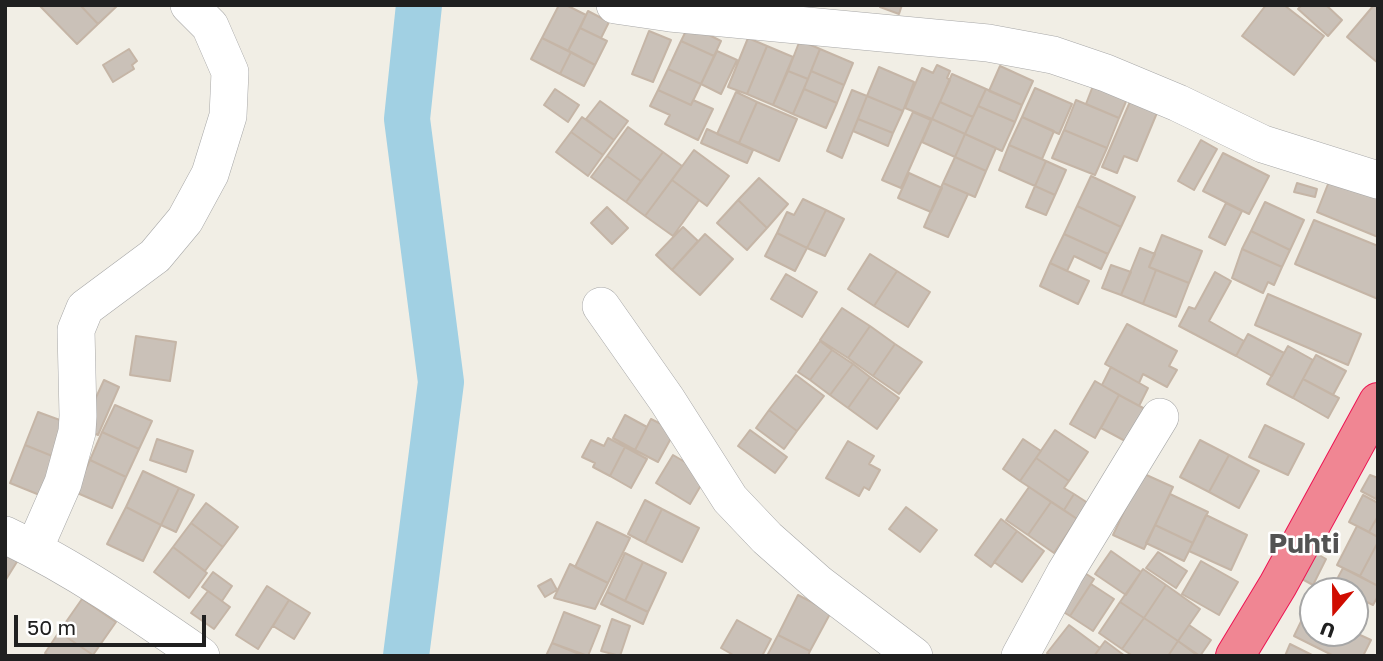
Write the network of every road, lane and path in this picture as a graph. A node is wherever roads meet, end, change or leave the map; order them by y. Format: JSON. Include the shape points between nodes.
{"nodes":[{"id":1,"x":189,"y":5,"type":"edge"},
{"id":2,"x":615,"y":5,"type":"edge"},
{"id":3,"x":1378,"y":180,"type":"edge"},
{"id":4,"x":601,"y":306,"type":"dead end"},
{"id":5,"x":1378,"y":402,"type":"edge"},
{"id":6,"x":1160,"y":417,"type":"dead end"},
{"id":7,"x":20,"y":542,"type":"edge"},
{"id":8,"x":201,"y":656,"type":"edge"},
{"id":9,"x":914,"y":656,"type":"edge"},
{"id":10,"x":1020,"y":656,"type":"edge"},
{"id":11,"x":1236,"y":656,"type":"edge"}],
"edges":[{"from":1,"to":7,"type":"street","via":[[210,26],[230,72],[228,116],[210,174],[185,220],[155,256],[85,308],[76,330],[77,432],[63,482]]},
{"from":2,"to":3,"type":"street","via":[[988,43],[1053,55],[1178,103],[1264,144]]},
{"from":4,"to":9,"type":"street","via":[[730,499],[819,584]]},
{"from":5,"to":11,"type":"highway"},
{"from":6,"to":10,"type":"street"},
{"from":7,"to":8,"type":"street"}]}
